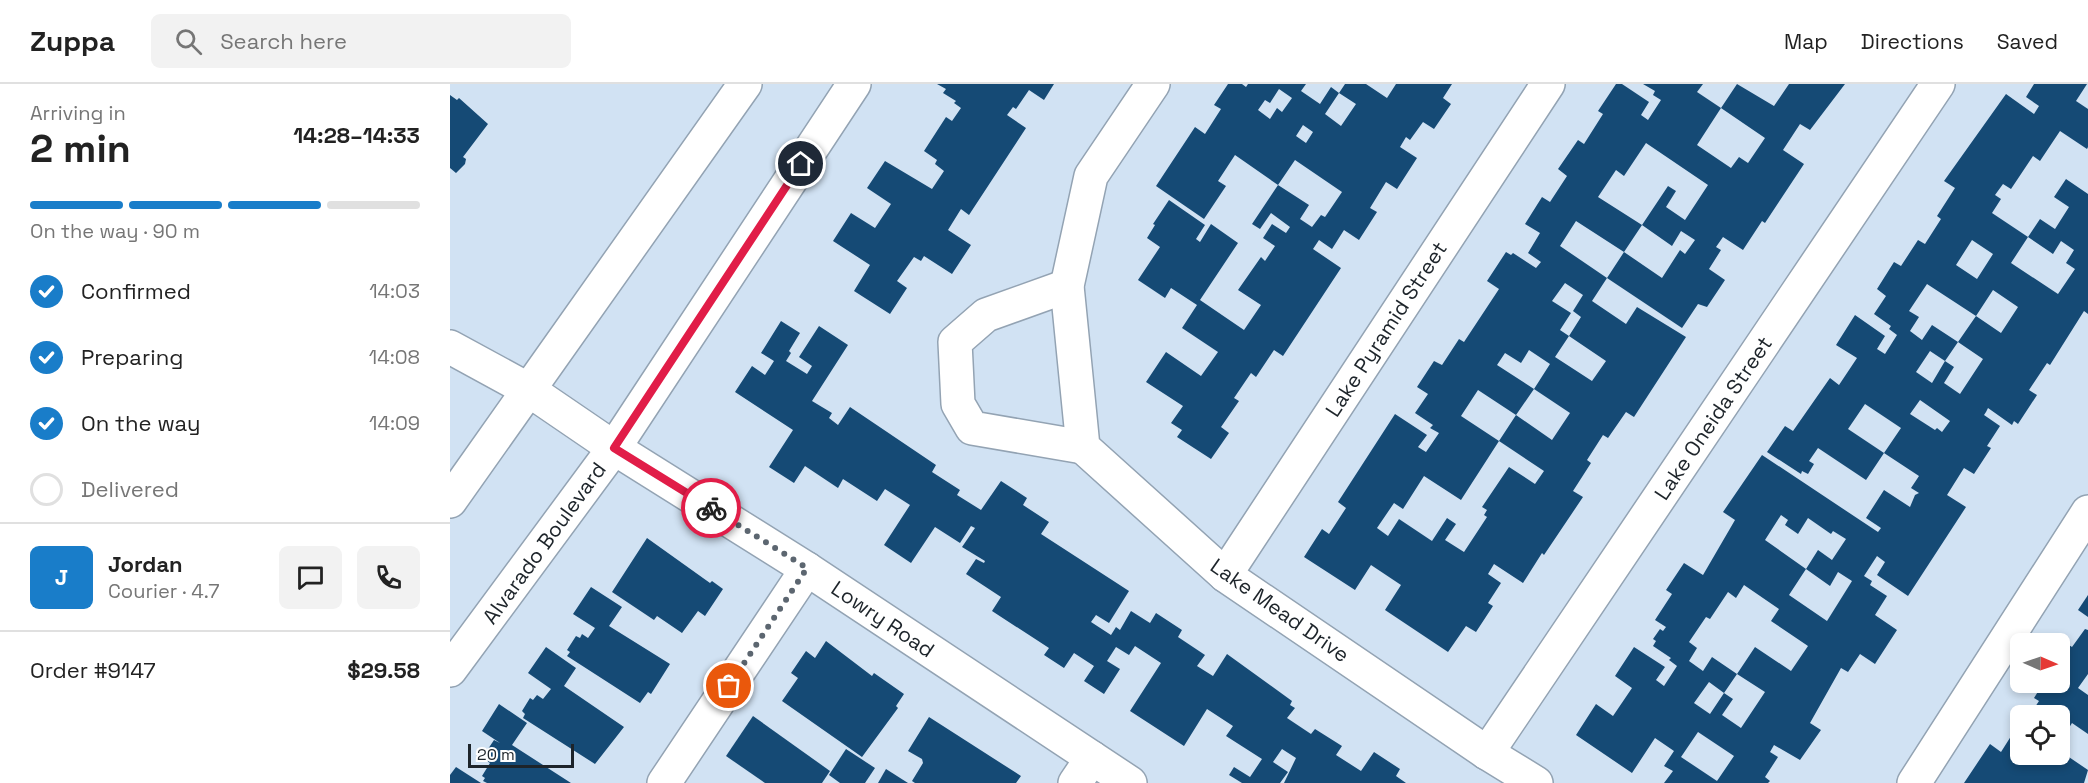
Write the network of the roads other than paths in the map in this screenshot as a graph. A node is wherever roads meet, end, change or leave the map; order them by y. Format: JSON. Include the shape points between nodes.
{"nodes":[{"id":1,"x":745,"y":84,"type":"edge"},
{"id":2,"x":854,"y":84,"type":"edge"},
{"id":3,"x":1153,"y":84,"type":"edge"},
{"id":4,"x":1548,"y":84,"type":"edge"},
{"id":5,"x":1938,"y":84,"type":"edge"},
{"id":6,"x":1067,"y":286,"type":"junction"},
{"id":7,"x":450,"y":347,"type":"edge"},
{"id":8,"x":529,"y":390,"type":"junction"},
{"id":9,"x":1083,"y":447,"type":"junction"},
{"id":10,"x":614,"y":448,"type":"junction"},
{"id":11,"x":450,"y":501,"type":"edge"},
{"id":12,"x":2088,"y":512,"type":"edge"},
{"id":13,"x":807,"y":568,"type":"junction"},
{"id":14,"x":1225,"y":575,"type":"junction"},
{"id":15,"x":450,"y":670,"type":"edge"},
{"id":16,"x":1487,"y":753,"type":"junction"},
{"id":17,"x":1083,"y":770,"type":"edge"},
{"id":18,"x":664,"y":783,"type":"edge"},
{"id":19,"x":1130,"y":783,"type":"edge"},
{"id":20,"x":1536,"y":783,"type":"edge"},
{"id":21,"x":1914,"y":783,"type":"edge"}],
"edges":[{"from":1,"to":8,"type":"street"},
{"from":2,"to":10,"type":"street","name":"Alvarado Boulevard"},
{"from":3,"to":6,"type":"street","via":[[1091,176]]},
{"from":4,"to":14,"type":"street","name":"Lake Pyramid Street"},
{"from":5,"to":16,"type":"street","name":"Lake Oneida Street"},
{"from":6,"to":9,"type":"street"},
{"from":6,"to":9,"type":"street","via":[[986,315],[955,342],[958,404],[972,428]]},
{"from":7,"to":8,"type":"street","name":"Lowry Road"},
{"from":8,"to":10,"type":"street","name":"Lowry Road"},
{"from":8,"to":11,"type":"street"},
{"from":9,"to":14,"type":"street","name":"Lake Mead Drive"},
{"from":10,"to":13,"type":"street","name":"Lowry Road"},
{"from":10,"to":15,"type":"street","name":"Alvarado Boulevard"},
{"from":12,"to":21,"type":"street"},
{"from":13,"to":17,"type":"street","name":"Lowry Road"},
{"from":13,"to":18,"type":"street"},
{"from":14,"to":16,"type":"street","name":"Lake Mead Drive"},
{"from":16,"to":20,"type":"street","name":"Lake Mead Drive"},
{"from":17,"to":19,"type":"street","name":"Lowry Road"}]}
